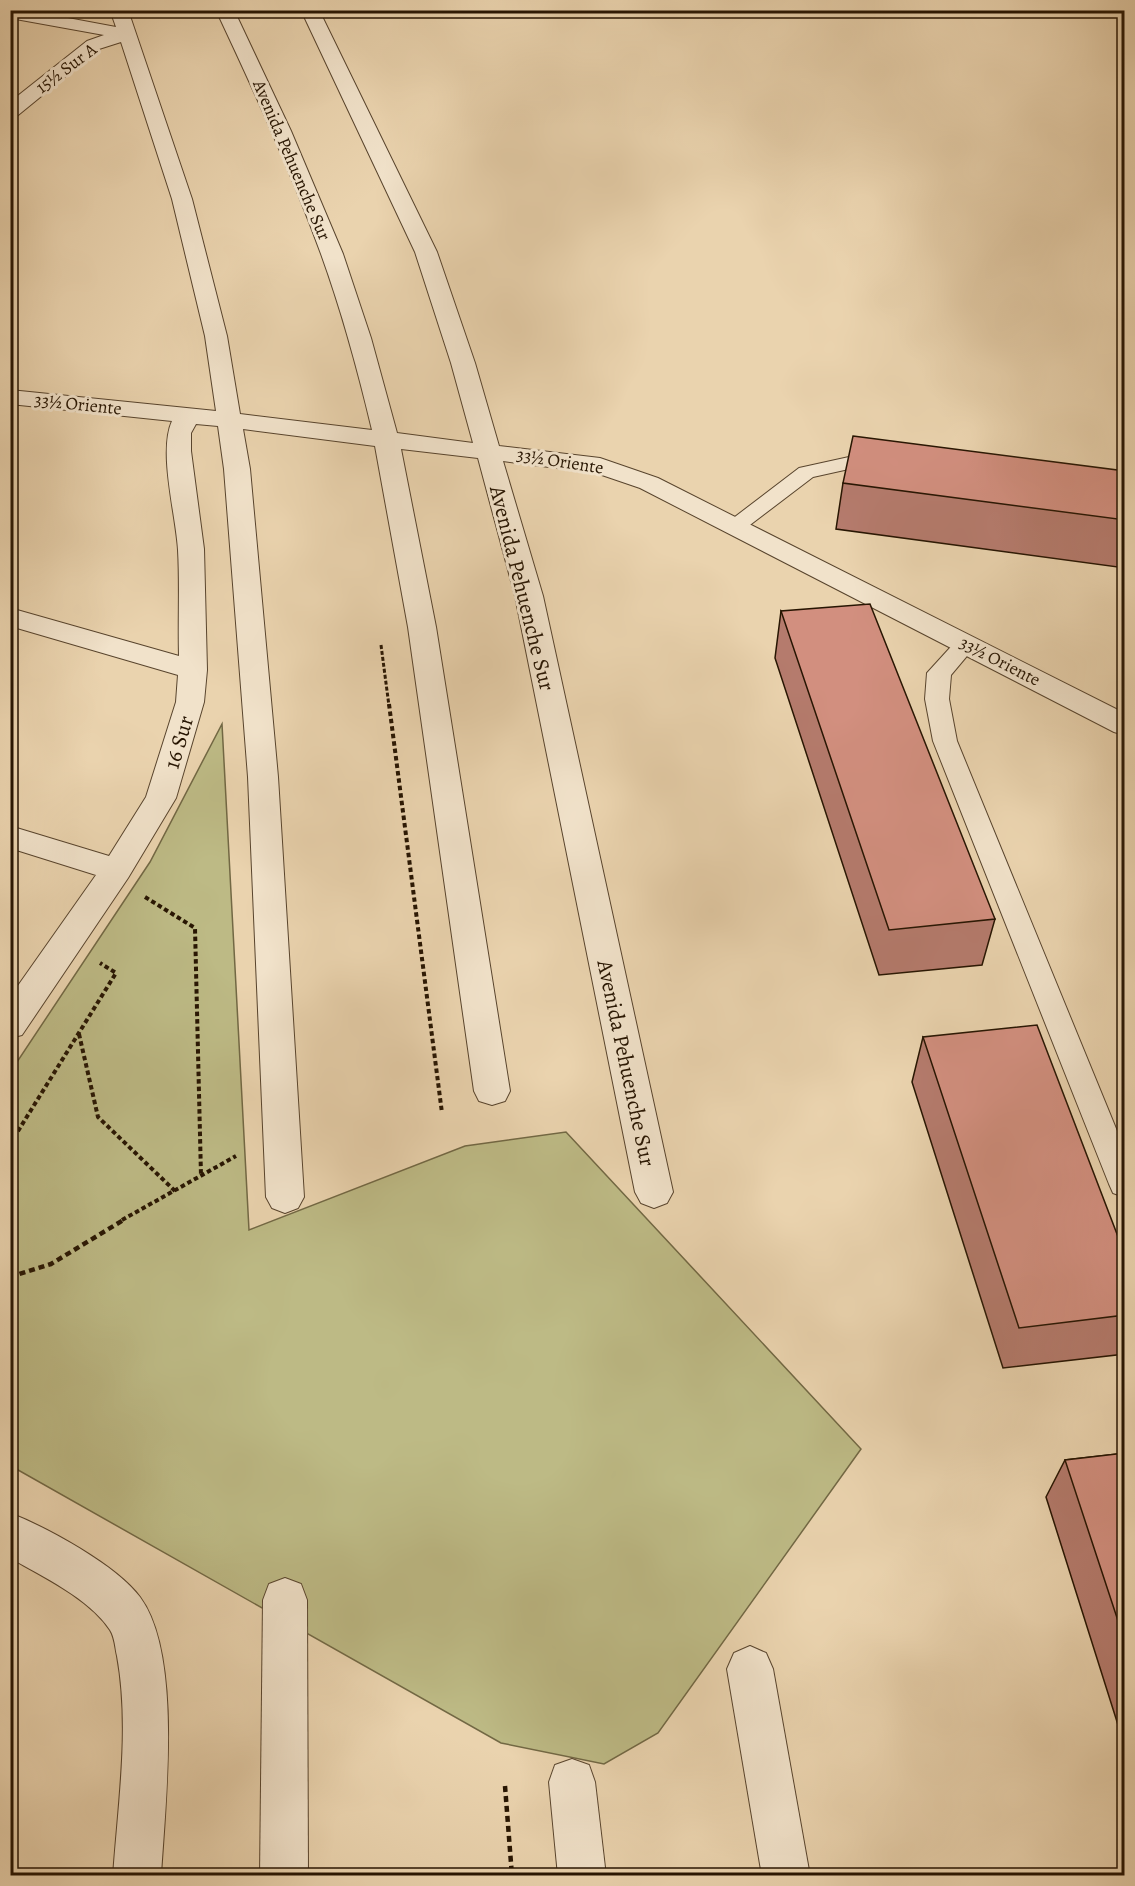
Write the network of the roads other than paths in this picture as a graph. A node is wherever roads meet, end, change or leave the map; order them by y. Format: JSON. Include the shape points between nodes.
{"nodes":[{"id":1,"x":119,"y":10,"type":"edge"},
{"id":2,"x":225,"y":10,"type":"edge"},
{"id":3,"x":310,"y":10,"type":"edge"},
{"id":4,"x":10,"y":13,"type":"edge"},
{"id":5,"x":128,"y":34,"type":"junction"},
{"id":6,"x":19,"y":97,"type":"edge"},
{"id":7,"x":10,"y":112,"type":"edge"},
{"id":8,"x":10,"y":397,"type":"edge"},
{"id":9,"x":187,"y":416,"type":"junction"},
{"id":10,"x":229,"y":420,"type":"junction"},
{"id":11,"x":387,"y":440,"type":"junction"},
{"id":12,"x":488,"y":451,"type":"junction"},
{"id":13,"x":902,"y":465,"type":"edge"},
{"id":14,"x":735,"y":526,"type":"junction"},
{"id":15,"x":10,"y":617,"type":"edge"},
{"id":16,"x":966,"y":644,"type":"junction"},
{"id":17,"x":193,"y":670,"type":"junction"},
{"id":18,"x":1125,"y":725,"type":"edge"},
{"id":19,"x":10,"y":837,"type":"edge"},
{"id":20,"x":114,"y":873,"type":"junction"},
{"id":21,"x":10,"y":1025,"type":"edge"},
{"id":22,"x":492,"y":1091,"type":"dead end"},
{"id":23,"x":1125,"y":1184,"type":"edge"},
{"id":24,"x":654,"y":1192,"type":"dead end"},
{"id":25,"x":285,"y":1197,"type":"dead end"},
{"id":26,"x":10,"y":1534,"type":"edge"},
{"id":27,"x":285,"y":1600,"type":"dead end"},
{"id":28,"x":750,"y":1669,"type":"dead end"},
{"id":29,"x":572,"y":1782,"type":"dead end"},
{"id":30,"x":137,"y":1875,"type":"edge"},
{"id":31,"x":284,"y":1875,"type":"edge"},
{"id":32,"x":582,"y":1875,"type":"edge"},
{"id":33,"x":786,"y":1875,"type":"edge"}],
"edges":[{"from":1,"to":5,"type":"street"},
{"from":2,"to":11,"type":"street","name":"Avenida Pehuenche Sur","via":[[289,145],[328,242],[360,338]]},
{"from":3,"to":12,"type":"street","name":"Avenida Pehuenche Sur","via":[[426,252]]},
{"from":4,"to":5,"type":"street"},
{"from":5,"to":6,"type":"street","name":"15½ Sur A","via":[[93,45]]},
{"from":5,"to":10,"type":"street","via":[[182,199],[216,336]]},
{"from":6,"to":7,"type":"street","name":"15½ Sur A"},
{"from":8,"to":9,"type":"street","name":"33½ Oriente"},
{"from":9,"to":10,"type":"street","name":"33½ Oriente"},
{"from":9,"to":17,"type":"street","name":"16 Sur","via":[[179,433],[179,451],[191,549]]},
{"from":10,"to":11,"type":"street","name":"33½ Oriente"},
{"from":10,"to":25,"type":"street","via":[[237,469],[263,777]]},
{"from":11,"to":12,"type":"street","name":"33½ Oriente"},
{"from":11,"to":22,"type":"street","name":"Avenida Pehuenche Sur","via":[[416,587]]},
{"from":12,"to":14,"type":"street","name":"33½ Oriente","via":[[600,466],[650,483]]},
{"from":12,"to":24,"type":"street","name":"Avenida Pehuenche Sur","via":[[530,596]]},
{"from":13,"to":14,"type":"lane","via":[[849,463],[806,472]]},
{"from":14,"to":16,"type":"street","name":"33½ Oriente"},
{"from":15,"to":17,"type":"street"},
{"from":16,"to":18,"type":"street","name":"33½ Oriente"},
{"from":16,"to":23,"type":"lane","via":[[939,673],[937,699],[945,741]]},
{"from":17,"to":20,"type":"street","name":"16 Sur","via":[[190,702],[161,798]]},
{"from":19,"to":20,"type":"street"},
{"from":20,"to":21,"type":"street","name":"16 Sur"},
{"from":26,"to":30,"type":"street","via":[[94,1584],[126,1614],[141,1655],[144,1718]]},
{"from":27,"to":31,"type":"street"},
{"from":28,"to":33,"type":"street"},
{"from":29,"to":32,"type":"street"}]}
